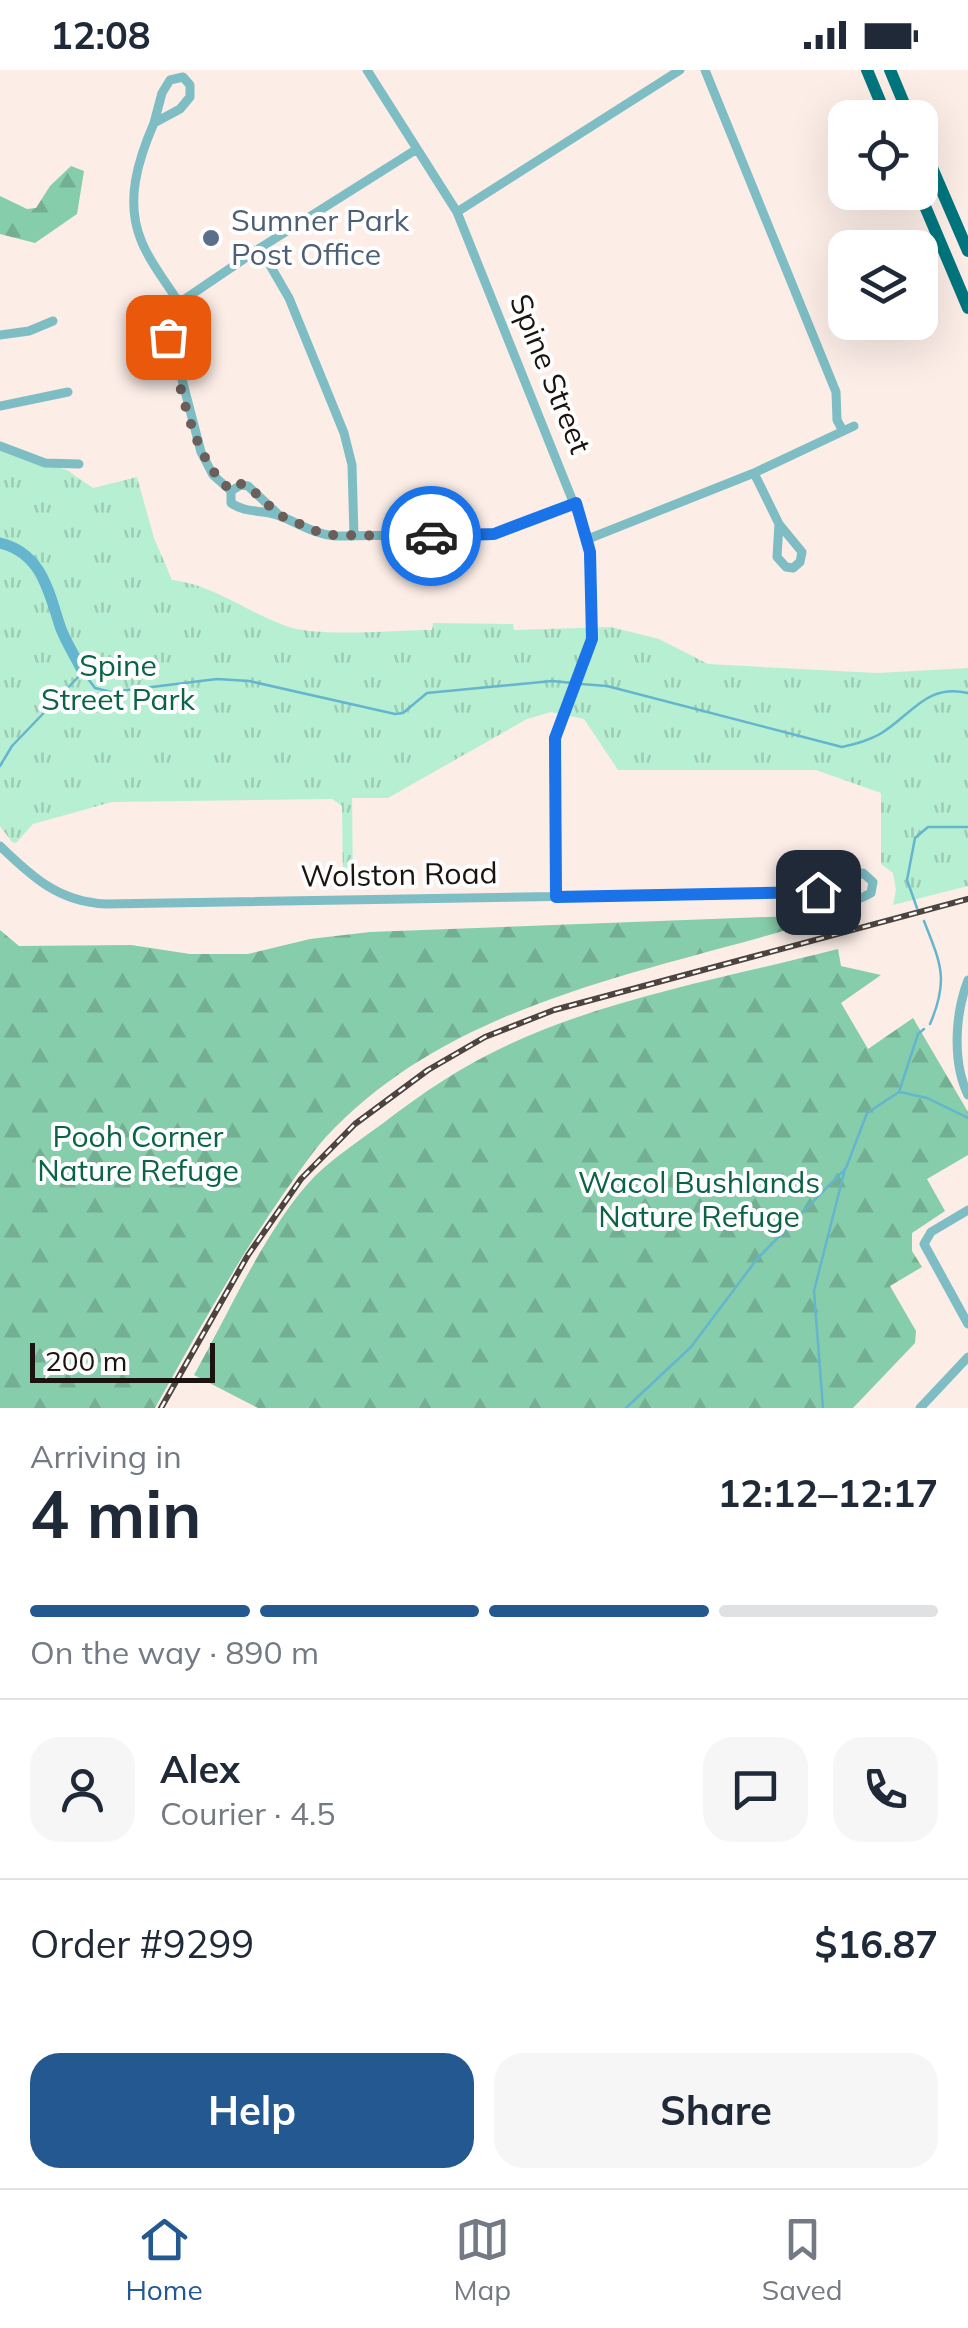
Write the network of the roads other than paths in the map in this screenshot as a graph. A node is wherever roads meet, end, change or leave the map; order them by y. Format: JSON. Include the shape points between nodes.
{"nodes":[{"id":1,"x":367,"y":70,"type":"edge"},
{"id":2,"x":680,"y":70,"type":"edge"},
{"id":3,"x":705,"y":70,"type":"edge"},
{"id":4,"x":867,"y":70,"type":"edge"},
{"id":5,"x":890,"y":70,"type":"edge"},
{"id":6,"x":880,"y":100,"type":"edge"},
{"id":7,"x":902,"y":100,"type":"edge"},
{"id":8,"x":154,"y":123,"type":"junction"},
{"id":9,"x":417,"y":149,"type":"junction"},
{"id":10,"x":938,"y":182,"type":"edge"},
{"id":11,"x":927,"y":210,"type":"edge"},
{"id":12,"x":457,"y":212,"type":"junction"},
{"id":13,"x":260,"y":248,"type":"junction"},
{"id":14,"x":968,"y":251,"type":"edge"},
{"id":15,"x":179,"y":303,"type":"junction"},
{"id":16,"x":968,"y":308,"type":"edge"},
{"id":17,"x":52,"y":321,"type":"dead end"},
{"id":18,"x":0,"y":336,"type":"edge"},
{"id":19,"x":68,"y":392,"type":"dead end"},
{"id":20,"x":0,"y":406,"type":"edge"},
{"id":21,"x":854,"y":426,"type":"dead end"},
{"id":22,"x":843,"y":431,"type":"junction"},
{"id":23,"x":0,"y":446,"type":"edge"},
{"id":24,"x":78,"y":464,"type":"dead end"},
{"id":25,"x":754,"y":473,"type":"junction"},
{"id":26,"x":231,"y":490,"type":"junction"},
{"id":27,"x":576,"y":503,"type":"junction"},
{"id":28,"x":279,"y":515,"type":"junction"},
{"id":29,"x":778,"y":524,"type":"dead end"},
{"id":30,"x":354,"y":536,"type":"junction"},
{"id":31,"x":588,"y":539,"type":"junction"},
{"id":32,"x":0,"y":846,"type":"edge"},
{"id":33,"x":818,"y":892,"type":"junction"},
{"id":34,"x":556,"y":897,"type":"junction"},
{"id":35,"x":968,"y":980,"type":"edge"},
{"id":36,"x":968,"y":1094,"type":"edge"},
{"id":37,"x":968,"y":1210,"type":"edge"},
{"id":38,"x":968,"y":1324,"type":"edge"},
{"id":39,"x":968,"y":1357,"type":"edge"},
{"id":40,"x":920,"y":1408,"type":"edge"}],
"edges":[{"from":1,"to":9,"type":"street","name":"Spine Street"},
{"from":2,"to":12,"type":"street"},
{"from":3,"to":22,"type":"street","via":[[836,392]]},
{"from":4,"to":6,"type":"highway"},
{"from":5,"to":7,"type":"highway"},
{"from":8,"to":8,"type":"street","via":[[170,80],[183,77],[190,97]]},
{"from":8,"to":15,"type":"street","via":[[133,196],[140,240]]},
{"from":9,"to":12,"type":"street","name":"Spine Street"},
{"from":9,"to":13,"type":"street"},
{"from":10,"to":14,"type":"highway"},
{"from":11,"to":16,"type":"highway"},
{"from":12,"to":27,"type":"street","name":"Spine Street"},
{"from":13,"to":15,"type":"street"},
{"from":13,"to":30,"type":"street","via":[[289,298],[344,433]]},
{"from":15,"to":26,"type":"street","via":[[168,326],[171,348],[205,464]]},
{"from":17,"to":18,"type":"street"},
{"from":19,"to":20,"type":"street"},
{"from":21,"to":22,"type":"street"},
{"from":22,"to":25,"type":"street"},
{"from":23,"to":24,"type":"street","via":[[51,464]]},
{"from":25,"to":29,"type":"street"},
{"from":25,"to":31,"type":"street"},
{"from":26,"to":28,"type":"street","via":[[248,486]]},
{"from":26,"to":28,"type":"street","via":[[237,508]]},
{"from":27,"to":30,"type":"street","via":[[494,534]]},
{"from":27,"to":31,"type":"street","name":"Spine Street"},
{"from":28,"to":30,"type":"street","via":[[325,535]]},
{"from":31,"to":34,"type":"street","name":"Spine Street","via":[[592,639],[555,738]]},
{"from":32,"to":34,"type":"street","name":"Wolston Road","via":[[52,891],[91,904]]},
{"from":33,"to":33,"type":"street","name":"Wolston Road","via":[[856,874],[873,882],[861,898]]},
{"from":33,"to":34,"type":"street","name":"Wolston Road"},
{"from":35,"to":36,"type":"street","via":[[958,1044]]},
{"from":37,"to":38,"type":"street","via":[[930,1232],[924,1244]]},
{"from":39,"to":40,"type":"street"}]}
